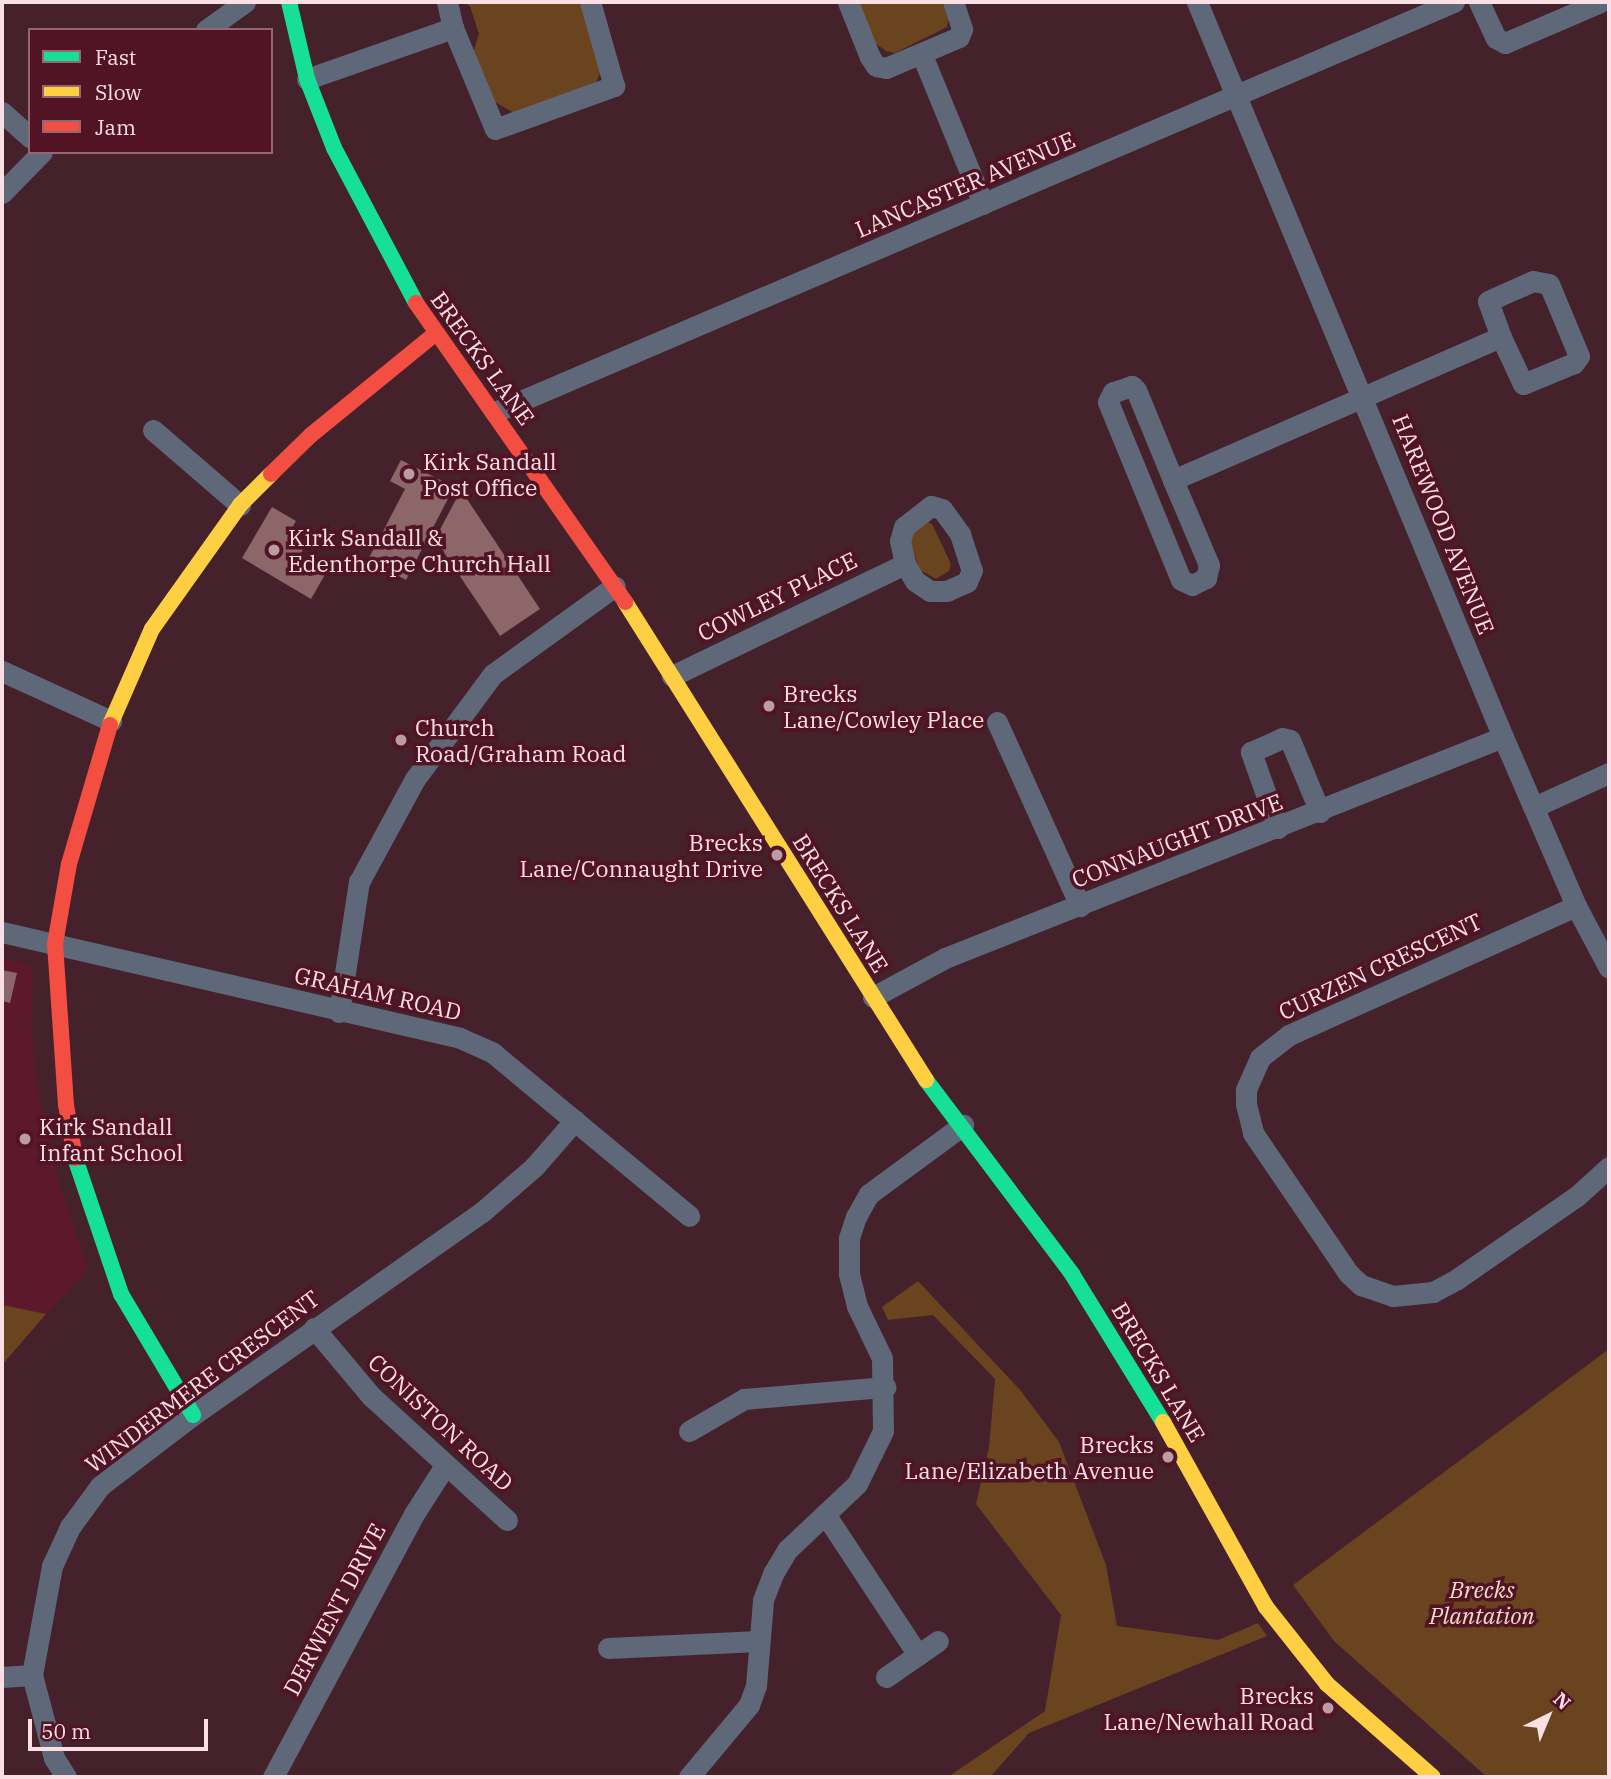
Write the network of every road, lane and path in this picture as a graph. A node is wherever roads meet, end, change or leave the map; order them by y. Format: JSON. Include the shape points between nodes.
{"nodes":[{"id":1,"x":245,"y":2,"type":"edge"},
{"id":2,"x":289,"y":2,"type":"edge"},
{"id":3,"x":447,"y":2,"type":"edge"},
{"id":4,"x":590,"y":2,"type":"edge"},
{"id":5,"x":848,"y":2,"type":"edge"},
{"id":6,"x":953,"y":2,"type":"edge"},
{"id":7,"x":1197,"y":2,"type":"edge"},
{"id":8,"x":1454,"y":2,"type":"edge"},
{"id":9,"x":1479,"y":2,"type":"edge"},
{"id":10,"x":1600,"y":2,"type":"edge"},
{"id":11,"x":209,"y":28,"type":"edge"},
{"id":12,"x":453,"y":29,"type":"junction"},
{"id":13,"x":922,"y":55,"type":"junction"},
{"id":14,"x":307,"y":79,"type":"junction"},
{"id":15,"x":1238,"y":97,"type":"junction"},
{"id":16,"x":2,"y":111,"type":"edge"},
{"id":17,"x":28,"y":135,"type":"edge"},
{"id":18,"x":40,"y":154,"type":"edge"},
{"id":19,"x":2,"y":193,"type":"edge"},
{"id":20,"x":983,"y":204,"type":"junction"},
{"id":21,"x":435,"y":334,"type":"junction"},
{"id":22,"x":1501,"y":337,"type":"junction"},
{"id":23,"x":1364,"y":396,"type":"junction"},
{"id":24,"x":495,"y":412,"type":"junction"},
{"id":25,"x":153,"y":429,"type":"dead end"},
{"id":26,"x":1174,"y":480,"type":"junction"},
{"id":27,"x":240,"y":505,"type":"junction"},
{"id":28,"x":905,"y":564,"type":"dead end"},
{"id":29,"x":615,"y":586,"type":"junction"},
{"id":30,"x":2,"y":671,"type":"edge"},
{"id":31,"x":672,"y":676,"type":"junction"},
{"id":32,"x":111,"y":721,"type":"junction"},
{"id":33,"x":996,"y":722,"type":"dead end"},
{"id":34,"x":1503,"y":737,"type":"junction"},
{"id":35,"x":1609,"y":773,"type":"edge"},
{"id":36,"x":1534,"y":807,"type":"junction"},
{"id":37,"x":1320,"y":812,"type":"junction"},
{"id":38,"x":1278,"y":828,"type":"junction"},
{"id":39,"x":1080,"y":906,"type":"junction"},
{"id":40,"x":1576,"y":906,"type":"junction"},
{"id":41,"x":2,"y":932,"type":"edge"},
{"id":42,"x":55,"y":944,"type":"junction"},
{"id":43,"x":1609,"y":968,"type":"edge"},
{"id":44,"x":873,"y":997,"type":"junction"},
{"id":45,"x":339,"y":1012,"type":"junction"},
{"id":46,"x":575,"y":1121,"type":"junction"},
{"id":47,"x":963,"y":1125,"type":"junction"},
{"id":48,"x":1609,"y":1167,"type":"edge"},
{"id":49,"x":689,"y":1216,"type":"dead end"},
{"id":50,"x":314,"y":1328,"type":"junction"},
{"id":51,"x":885,"y":1387,"type":"junction"},
{"id":52,"x":193,"y":1415,"type":"junction"},
{"id":53,"x":689,"y":1431,"type":"dead end"},
{"id":54,"x":444,"y":1467,"type":"junction"},
{"id":55,"x":825,"y":1514,"type":"junction"},
{"id":56,"x":507,"y":1520,"type":"dead end"},
{"id":57,"x":759,"y":1640,"type":"junction"},
{"id":58,"x":938,"y":1641,"type":"dead end"},
{"id":59,"x":608,"y":1648,"type":"dead end"},
{"id":60,"x":918,"y":1655,"type":"junction"},
{"id":61,"x":32,"y":1675,"type":"junction"},
{"id":62,"x":2,"y":1677,"type":"edge"},
{"id":63,"x":886,"y":1677,"type":"dead end"},
{"id":64,"x":1425,"y":1775,"type":"edge"},
{"id":65,"x":65,"y":1777,"type":"edge"},
{"id":66,"x":273,"y":1777,"type":"edge"},
{"id":67,"x":689,"y":1777,"type":"edge"}],
"edges":[{"from":1,"to":11,"type":"street"},
{"from":2,"to":14,"type":"street","name":"BRECKS LANE"},
{"from":3,"to":12,"type":"street"},
{"from":4,"to":12,"type":"street","via":[[614,86],[503,128],[495,128],[490,120]]},
{"from":5,"to":13,"type":"street","via":[[876,66],[886,68]]},
{"from":6,"to":13,"type":"street","via":[[962,29],[959,37]]},
{"from":7,"to":15,"type":"street","name":"HAREWOOD AVENUE"},
{"from":8,"to":15,"type":"street","name":"LANCASTER AVENUE"},
{"from":9,"to":10,"type":"street","via":[[1496,38],[1506,43]]},
{"from":12,"to":14,"type":"street"},
{"from":13,"to":20,"type":"street"},
{"from":14,"to":21,"type":"street","name":"BRECKS LANE","via":[[372,228]]},
{"from":15,"to":20,"type":"street","name":"LANCASTER AVENUE"},
{"from":15,"to":23,"type":"street","name":"HAREWOOD AVENUE"},
{"from":16,"to":17,"type":"street"},
{"from":18,"to":19,"type":"street"},
{"from":20,"to":24,"type":"street","name":"LANCASTER AVENUE"},
{"from":21,"to":24,"type":"street","name":"BRECKS LANE"},
{"from":21,"to":27,"type":"street","via":[[311,435]]},
{"from":22,"to":22,"type":"street","via":[[1488,300],[1542,279],[1549,284],[1579,356],[1574,363],[1523,384]]},
{"from":22,"to":23,"type":"street"},
{"from":23,"to":26,"type":"street"},
{"from":23,"to":34,"type":"street","name":"HAREWOOD AVENUE"},
{"from":24,"to":29,"type":"street","name":"BRECKS LANE"},
{"from":25,"to":27,"type":"street"},
{"from":26,"to":26,"type":"street","via":[[1209,565],[1206,578],[1192,585],[1181,580],[1108,402],[1113,392],[1132,386],[1136,390]]},
{"from":27,"to":32,"type":"street","via":[[152,629]]},
{"from":28,"to":31,"type":"street","name":"COWLEY PLACE"},
{"from":29,"to":31,"type":"street","name":"BRECKS LANE"},
{"from":29,"to":45,"type":"street","via":[[493,674],[415,779],[359,883]]},
{"from":30,"to":32,"type":"street"},
{"from":31,"to":44,"type":"street","name":"BRECKS LANE"},
{"from":32,"to":42,"type":"street","via":[[69,864]]},
{"from":33,"to":39,"type":"street"},
{"from":34,"to":36,"type":"street","name":"HAREWOOD AVENUE"},
{"from":34,"to":37,"type":"street","name":"CONNAUGHT DRIVE"},
{"from":35,"to":36,"type":"street"},
{"from":36,"to":40,"type":"street","name":"HAREWOOD AVENUE"},
{"from":37,"to":38,"type":"street","name":"CONNAUGHT DRIVE"},
{"from":37,"to":38,"type":"street","via":[[1290,740],[1282,738],[1251,752]]},
{"from":38,"to":39,"type":"street","name":"CONNAUGHT DRIVE"},
{"from":39,"to":44,"type":"street","name":"CONNAUGHT DRIVE","via":[[945,958]]},
{"from":40,"to":43,"type":"street","name":"HAREWOOD AVENUE"},
{"from":40,"to":48,"type":"street","name":"CURZEN CRESCENT","via":[[1289,1035],[1260,1058],[1246,1090],[1246,1104],[1253,1133],[1348,1273],[1361,1285],[1393,1296],[1433,1292],[1457,1279],[1577,1196]]},
{"from":41,"to":42,"type":"street","name":"GRAHAM ROAD"},
{"from":42,"to":45,"type":"street","name":"GRAHAM ROAD"},
{"from":42,"to":52,"type":"street","via":[[66,1105],[77,1170],[121,1294]]},
{"from":44,"to":47,"type":"street","name":"BRECKS LANE","via":[[918,1069]]},
{"from":45,"to":46,"type":"street","name":"GRAHAM ROAD","via":[[460,1038],[493,1053]]},
{"from":46,"to":49,"type":"street","name":"GRAHAM ROAD"},
{"from":46,"to":50,"type":"street","name":"WINDERMERE CRESCENT","via":[[534,1167],[482,1212]]},
{"from":47,"to":51,"type":"street","via":[[869,1194],[849,1238],[849,1274],[857,1306],[882,1358]]},
{"from":47,"to":64,"type":"street","name":"BRECKS LANE","via":[[1072,1273],[1126,1357],[1266,1606],[1327,1684]]},
{"from":50,"to":52,"type":"street","name":"WINDERMERE CRESCENT"},
{"from":50,"to":54,"type":"street","name":"CONISTON ROAD","via":[[370,1396]]},
{"from":51,"to":53,"type":"street","via":[[744,1399]]},
{"from":51,"to":55,"type":"street","via":[[883,1432],[872,1458],[857,1484]]},
{"from":52,"to":61,"type":"street","name":"WINDERMERE CRESCENT","via":[[100,1486],[71,1527],[51,1566]]},
{"from":54,"to":56,"type":"street","name":"CONISTON ROAD"},
{"from":54,"to":66,"type":"street","name":"DERWENT DRIVE","via":[[414,1514]]},
{"from":55,"to":57,"type":"street","via":[[787,1550],[774,1572],[763,1600]]},
{"from":55,"to":60,"type":"street"},
{"from":57,"to":59,"type":"street"},
{"from":57,"to":67,"type":"street","via":[[756,1686],[749,1705]]},
{"from":58,"to":60,"type":"street"},
{"from":60,"to":63,"type":"street"},
{"from":61,"to":62,"type":"street"},
{"from":61,"to":65,"type":"street","name":"WINDERMERE CRESCENT","via":[[54,1758]]}]}
